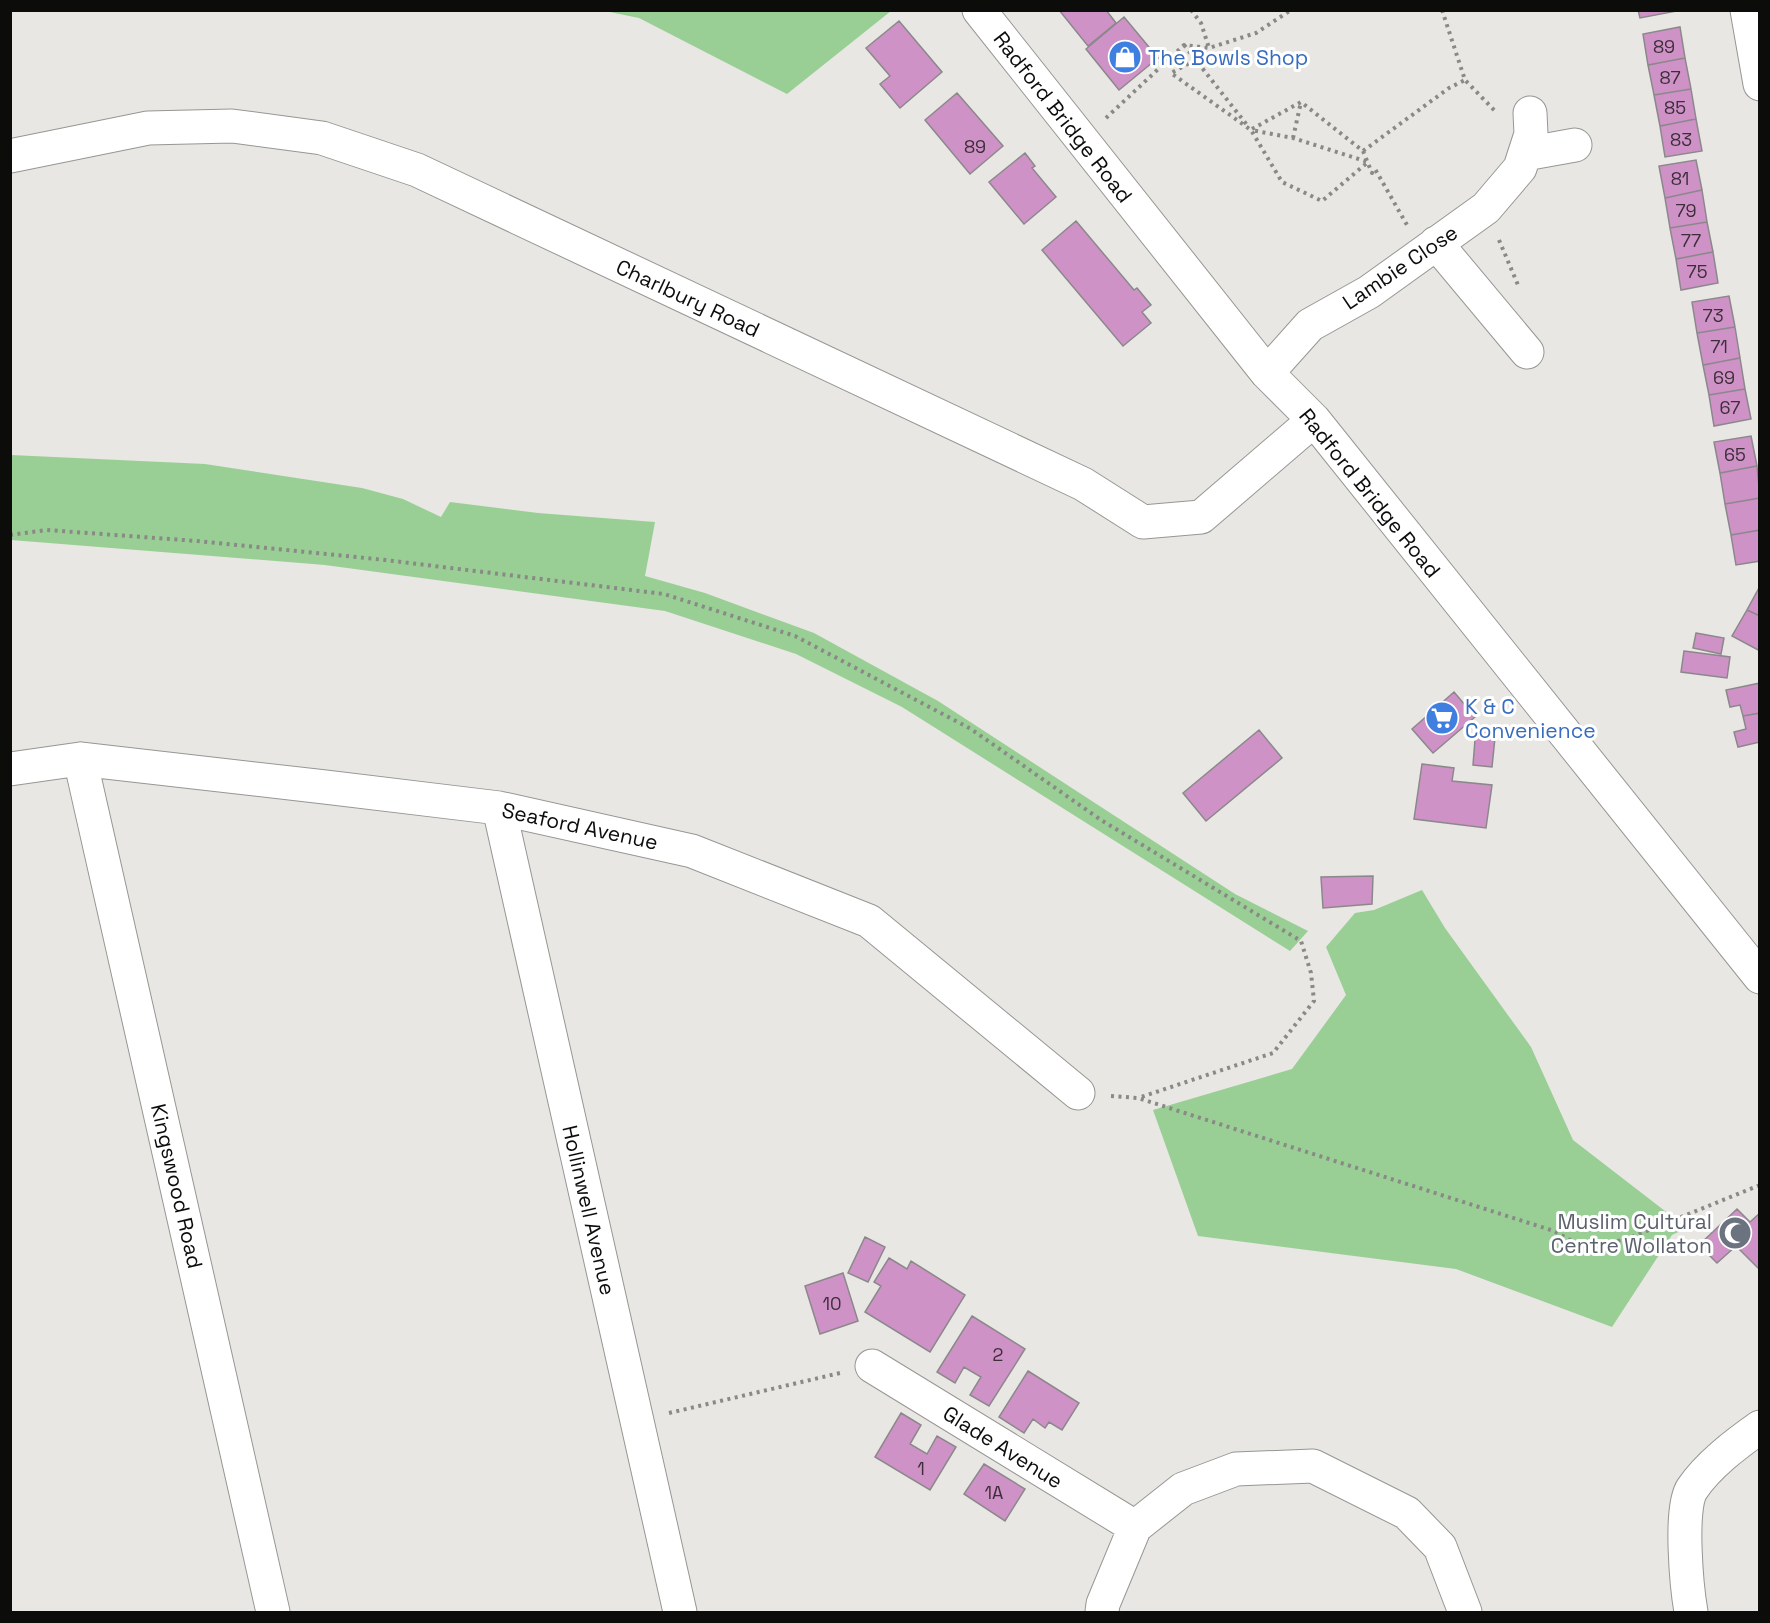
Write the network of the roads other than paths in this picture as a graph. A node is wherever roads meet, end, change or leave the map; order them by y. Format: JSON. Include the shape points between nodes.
{"nodes":[{"id":1,"x":979,"y":10,"type":"edge"},
{"id":2,"x":1748,"y":10,"type":"edge"},
{"id":3,"x":1760,"y":84,"type":"edge"},
{"id":4,"x":1575,"y":145,"type":"dead end"},
{"id":5,"x":10,"y":156,"type":"edge"},
{"id":6,"x":1429,"y":248,"type":"junction"},
{"id":7,"x":1527,"y":352,"type":"dead end"},
{"id":8,"x":1267,"y":372,"type":"junction"},
{"id":9,"x":1314,"y":420,"type":"junction"},
{"id":10,"x":80,"y":759,"type":"junction"},
{"id":11,"x":10,"y":769,"type":"edge"},
{"id":12,"x":499,"y":808,"type":"junction"},
{"id":13,"x":1760,"y":977,"type":"edge"},
{"id":14,"x":1077,"y":1093,"type":"road end"},
{"id":15,"x":872,"y":1366,"type":"road end"},
{"id":16,"x":1760,"y":1427,"type":"edge"},
{"id":17,"x":1135,"y":1527,"type":"junction"},
{"id":18,"x":273,"y":1612,"type":"edge"},
{"id":19,"x":680,"y":1612,"type":"edge"},
{"id":20,"x":1102,"y":1612,"type":"edge"},
{"id":21,"x":1465,"y":1612,"type":"edge"},
{"id":22,"x":1691,"y":1612,"type":"edge"}],
"edges":[{"from":1,"to":8,"type":"street","name":"Radford Bridge Road"},
{"from":2,"to":3,"type":"street"},
{"from":4,"to":6,"type":"street","name":"Lambie Close","via":[[1529,133],[1520,168],[1486,208]]},
{"from":5,"to":9,"type":"street","name":"Charlbury Road","via":[[148,128],[232,126],[322,138],[417,170],[1083,484],[1143,522],[1201,517]]},
{"from":6,"to":7,"type":"street"},
{"from":6,"to":8,"type":"street","name":"Lambie Close","via":[[1369,292],[1310,325]]},
{"from":8,"to":9,"type":"street","name":"Radford Bridge Road"},
{"from":9,"to":13,"type":"street","name":"Radford Bridge Road"},
{"from":10,"to":11,"type":"street","name":"Seaford Avenue"},
{"from":10,"to":12,"type":"street","name":"Seaford Avenue"},
{"from":10,"to":18,"type":"street","name":"Kingswood Road"},
{"from":12,"to":14,"type":"street","name":"Seaford Avenue","via":[[692,851],[869,921]]},
{"from":12,"to":19,"type":"street","name":"Hollinwell Avenue"},
{"from":15,"to":17,"type":"street","name":"Glade Avenue"},
{"from":16,"to":22,"type":"street","via":[[1724,1454],[1690,1491],[1684,1533]]},
{"from":17,"to":20,"type":"street"},
{"from":17,"to":21,"type":"street","via":[[1183,1489],[1236,1469],[1312,1466],[1407,1513],[1440,1547]]}]}
